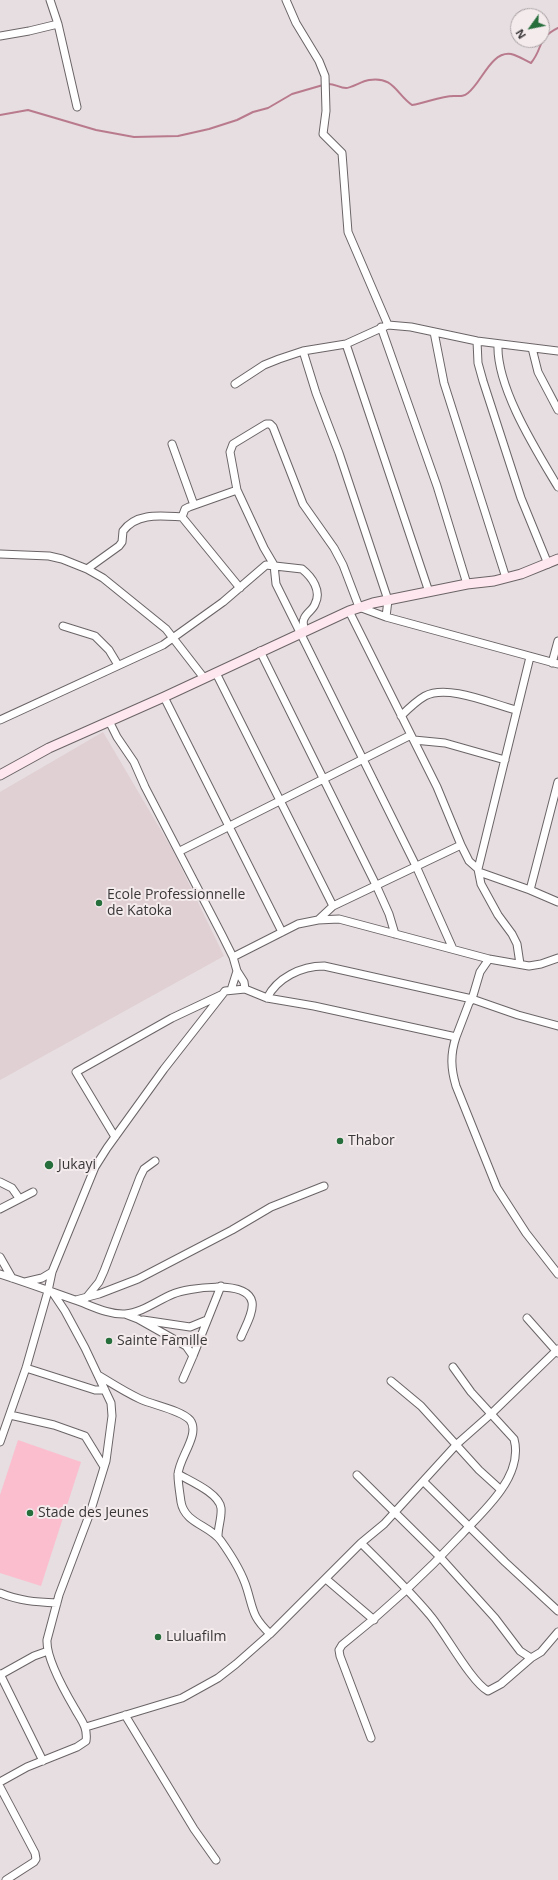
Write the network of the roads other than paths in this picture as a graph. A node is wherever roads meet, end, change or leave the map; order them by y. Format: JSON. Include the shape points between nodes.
{"nodes":[{"id":1,"x":50,"y":0,"type":"edge"},
{"id":2,"x":286,"y":0,"type":"edge"},
{"id":3,"x":58,"y":24,"type":"junction"},
{"id":4,"x":0,"y":36,"type":"edge"},
{"id":5,"x":77,"y":107,"type":"dead end"},
{"id":6,"x":388,"y":325,"type":"junction"},
{"id":7,"x":381,"y":327,"type":"junction"},
{"id":8,"x":434,"y":332,"type":"junction"},
{"id":9,"x":477,"y":341,"type":"junction"},
{"id":10,"x":346,"y":344,"type":"junction"},
{"id":11,"x":498,"y":344,"type":"junction"},
{"id":12,"x":532,"y":348,"type":"junction"},
{"id":13,"x":558,"y":350,"type":"edge"},
{"id":14,"x":303,"y":351,"type":"junction"},
{"id":15,"x":235,"y":384,"type":"dead end"},
{"id":16,"x":558,"y":410,"type":"edge"},
{"id":17,"x":172,"y":444,"type":"dead end"},
{"id":18,"x":558,"y":487,"type":"edge"},
{"id":19,"x":237,"y":490,"type":"junction"},
{"id":20,"x":194,"y":505,"type":"junction"},
{"id":21,"x":182,"y":517,"type":"junction"},
{"id":22,"x":0,"y":554,"type":"edge"},
{"id":23,"x":558,"y":559,"type":"edge"},
{"id":24,"x":96,"y":564,"type":"junction"},
{"id":25,"x":548,"y":564,"type":"junction"},
{"id":26,"x":274,"y":565,"type":"junction"},
{"id":27,"x":87,"y":569,"type":"junction"},
{"id":28,"x":103,"y":578,"type":"junction"},
{"id":29,"x":506,"y":578,"type":"junction"},
{"id":30,"x":467,"y":584,"type":"junction"},
{"id":31,"x":240,"y":588,"type":"junction"},
{"id":32,"x":429,"y":592,"type":"junction"},
{"id":33,"x":388,"y":600,"type":"junction"},
{"id":34,"x":359,"y":607,"type":"junction"},
{"id":35,"x":348,"y":611,"type":"junction"},
{"id":36,"x":386,"y":617,"type":"junction"},
{"id":37,"x":63,"y":626,"type":"dead end"},
{"id":38,"x":166,"y":629,"type":"junction"},
{"id":39,"x":303,"y":632,"type":"junction"},
{"id":40,"x":173,"y":637,"type":"junction"},
{"id":41,"x":558,"y":641,"type":"edge"},
{"id":42,"x":163,"y":645,"type":"junction"},
{"id":43,"x":181,"y":648,"type":"junction"},
{"id":44,"x":260,"y":651,"type":"junction"},
{"id":45,"x":530,"y":657,"type":"junction"},
{"id":46,"x":555,"y":664,"type":"edge"},
{"id":47,"x":118,"y":665,"type":"junction"},
{"id":48,"x":216,"y":673,"type":"junction"},
{"id":49,"x":204,"y":678,"type":"junction"},
{"id":50,"x":164,"y":697,"type":"junction"},
{"id":51,"x":516,"y":710,"type":"junction"},
{"id":52,"x":401,"y":716,"type":"junction"},
{"id":53,"x":0,"y":720,"type":"edge"},
{"id":54,"x":109,"y":722,"type":"junction"},
{"id":55,"x":413,"y":737,"type":"junction"},
{"id":56,"x":362,"y":759,"type":"junction"},
{"id":57,"x":505,"y":760,"type":"junction"},
{"id":58,"x":0,"y":775,"type":"edge"},
{"id":59,"x":323,"y":779,"type":"junction"},
{"id":60,"x":558,"y":782,"type":"edge"},
{"id":61,"x":280,"y":802,"type":"junction"},
{"id":62,"x":229,"y":826,"type":"junction"},
{"id":63,"x":460,"y":845,"type":"junction"},
{"id":64,"x":180,"y":851,"type":"junction"},
{"id":65,"x":416,"y":866,"type":"junction"},
{"id":66,"x":478,"y":870,"type":"junction"},
{"id":67,"x":376,"y":885,"type":"junction"},
{"id":68,"x":530,"y":890,"type":"junction"},
{"id":69,"x":558,"y":902,"type":"edge"},
{"id":70,"x":332,"y":906,"type":"junction"},
{"id":71,"x":318,"y":920,"type":"junction"},
{"id":72,"x":282,"y":932,"type":"junction"},
{"id":73,"x":395,"y":934,"type":"junction"},
{"id":74,"x":453,"y":949,"type":"junction"},
{"id":75,"x":233,"y":957,"type":"junction"},
{"id":76,"x":558,"y":958,"type":"edge"},
{"id":77,"x":489,"y":959,"type":"junction"},
{"id":78,"x":520,"y":964,"type":"junction"},
{"id":79,"x":237,"y":971,"type":"junction"},
{"id":80,"x":245,"y":989,"type":"junction"},
{"id":81,"x":230,"y":990,"type":"junction"},
{"id":82,"x":222,"y":995,"type":"junction"},
{"id":83,"x":267,"y":998,"type":"junction"},
{"id":84,"x":472,"y":999,"type":"junction"},
{"id":85,"x":558,"y":1026,"type":"edge"},
{"id":86,"x":456,"y":1037,"type":"junction"},
{"id":87,"x":115,"y":1137,"type":"junction"},
{"id":88,"x":154,"y":1161,"type":"dead end"},
{"id":89,"x":0,"y":1182,"type":"edge"},
{"id":90,"x":324,"y":1186,"type":"dead end"},
{"id":91,"x":33,"y":1192,"type":"dead end"},
{"id":92,"x":19,"y":1198,"type":"junction"},
{"id":93,"x":0,"y":1209,"type":"edge"},
{"id":94,"x":0,"y":1257,"type":"edge"},
{"id":95,"x":52,"y":1272,"type":"junction"},
{"id":96,"x":0,"y":1274,"type":"edge"},
{"id":97,"x":558,"y":1274,"type":"edge"},
{"id":98,"x":12,"y":1278,"type":"junction"},
{"id":99,"x":25,"y":1282,"type":"junction"},
{"id":100,"x":221,"y":1286,"type":"junction"},
{"id":101,"x":50,"y":1292,"type":"junction"},
{"id":102,"x":85,"y":1298,"type":"junction"},
{"id":103,"x":76,"y":1300,"type":"junction"},
{"id":104,"x":124,"y":1314,"type":"junction"},
{"id":105,"x":527,"y":1318,"type":"dead end"},
{"id":106,"x":138,"y":1319,"type":"junction"},
{"id":107,"x":207,"y":1320,"type":"junction"},
{"id":108,"x":190,"y":1327,"type":"junction"},
{"id":109,"x":241,"y":1337,"type":"dead end"},
{"id":110,"x":200,"y":1341,"type":"junction"},
{"id":111,"x":186,"y":1346,"type":"junction"},
{"id":112,"x":557,"y":1351,"type":"edge"},
{"id":113,"x":193,"y":1356,"type":"junction"},
{"id":114,"x":453,"y":1367,"type":"dead end"},
{"id":115,"x":26,"y":1368,"type":"junction"},
{"id":116,"x":99,"y":1378,"type":"junction"},
{"id":117,"x":182,"y":1379,"type":"dead end"},
{"id":118,"x":391,"y":1381,"type":"dead end"},
{"id":119,"x":95,"y":1390,"type":"junction"},
{"id":120,"x":105,"y":1390,"type":"junction"},
{"id":121,"x":492,"y":1414,"type":"junction"},
{"id":122,"x":10,"y":1415,"type":"junction"},
{"id":123,"x":0,"y":1442,"type":"edge"},
{"id":124,"x":457,"y":1444,"type":"junction"},
{"id":125,"x":104,"y":1467,"type":"junction"},
{"id":126,"x":178,"y":1474,"type":"junction"},
{"id":127,"x":357,"y":1475,"type":"dead end"},
{"id":128,"x":424,"y":1482,"type":"junction"},
{"id":129,"x":501,"y":1490,"type":"junction"},
{"id":130,"x":395,"y":1514,"type":"junction"},
{"id":131,"x":469,"y":1526,"type":"junction"},
{"id":132,"x":218,"y":1536,"type":"junction"},
{"id":133,"x":361,"y":1543,"type":"junction"},
{"id":134,"x":440,"y":1557,"type":"junction"},
{"id":135,"x":326,"y":1579,"type":"junction"},
{"id":136,"x":406,"y":1590,"type":"junction"},
{"id":137,"x":0,"y":1593,"type":"edge"},
{"id":138,"x":57,"y":1603,"type":"junction"},
{"id":139,"x":558,"y":1611,"type":"edge"},
{"id":140,"x":374,"y":1620,"type":"junction"},
{"id":141,"x":558,"y":1632,"type":"edge"},
{"id":142,"x":270,"y":1634,"type":"junction"},
{"id":143,"x":48,"y":1651,"type":"junction"},
{"id":144,"x":531,"y":1658,"type":"junction"},
{"id":145,"x":0,"y":1675,"type":"edge"},
{"id":146,"x":125,"y":1715,"type":"junction"},
{"id":147,"x":86,"y":1727,"type":"junction"},
{"id":148,"x":371,"y":1738,"type":"dead end"},
{"id":149,"x":43,"y":1761,"type":"junction"},
{"id":150,"x":0,"y":1782,"type":"edge"},
{"id":151,"x":0,"y":1787,"type":"edge"},
{"id":152,"x":216,"y":1860,"type":"dead end"},
{"id":153,"x":6,"y":1880,"type":"edge"}],
"edges":[{"from":1,"to":3,"type":"street"},
{"from":2,"to":6,"type":"street","via":[[325,76],[326,111],[323,134],[342,153],[348,232]]},
{"from":3,"to":4,"type":"street"},
{"from":3,"to":5,"type":"street"},
{"from":6,"to":7,"type":"street"},
{"from":6,"to":8,"type":"street"},
{"from":7,"to":10,"type":"street"},
{"from":7,"to":30,"type":"street","via":[[437,486]]},
{"from":8,"to":9,"type":"street"},
{"from":8,"to":29,"type":"street","via":[[444,383]]},
{"from":9,"to":11,"type":"street"},
{"from":9,"to":25,"type":"street","via":[[478,363],[483,381],[521,498]]},
{"from":10,"to":14,"type":"street"},
{"from":10,"to":32,"type":"street"},
{"from":11,"to":12,"type":"street"},
{"from":11,"to":18,"type":"street","via":[[500,368],[512,400],[533,444]]},
{"from":12,"to":13,"type":"street"},
{"from":12,"to":16,"type":"street","via":[[538,372]]},
{"from":14,"to":15,"type":"street","via":[[264,365]]},
{"from":14,"to":33,"type":"street"},
{"from":17,"to":20,"type":"street"},
{"from":19,"to":20,"type":"street"},
{"from":19,"to":26,"type":"street"},
{"from":19,"to":34,"type":"street","via":[[230,448],[241,438],[270,424],[303,504],[343,565]]},
{"from":20,"to":21,"type":"street","via":[[185,509]]},
{"from":21,"to":24,"type":"street","via":[[148,516],[132,523],[123,531],[119,546]]},
{"from":21,"to":31,"type":"street"},
{"from":22,"to":27,"type":"street","via":[[49,556]]},
{"from":23,"to":25,"type":"street"},
{"from":24,"to":27,"type":"street"},
{"from":24,"to":28,"type":"street"},
{"from":25,"to":29,"type":"street"},
{"from":26,"to":31,"type":"street","via":[[262,567]]},
{"from":26,"to":39,"type":"street","via":[[276,584]]},
{"from":26,"to":39,"type":"street","via":[[302,569],[316,586],[317,599],[304,619]]},
{"from":27,"to":28,"type":"street"},
{"from":28,"to":38,"type":"street"},
{"from":29,"to":30,"type":"street"},
{"from":30,"to":32,"type":"street"},
{"from":31,"to":40,"type":"street"},
{"from":32,"to":33,"type":"street"},
{"from":33,"to":34,"type":"street"},
{"from":33,"to":36,"type":"street"},
{"from":34,"to":35,"type":"street"},
{"from":34,"to":36,"type":"street"},
{"from":35,"to":39,"type":"street"},
{"from":35,"to":52,"type":"street"},
{"from":36,"to":45,"type":"street"},
{"from":37,"to":47,"type":"street","via":[[95,636],[109,650]]},
{"from":38,"to":40,"type":"street"},
{"from":38,"to":42,"type":"street"},
{"from":39,"to":44,"type":"street"},
{"from":39,"to":56,"type":"street"},
{"from":40,"to":42,"type":"street"},
{"from":40,"to":43,"type":"street"},
{"from":41,"to":46,"type":"street"},
{"from":42,"to":43,"type":"street"},
{"from":42,"to":47,"type":"street"},
{"from":43,"to":49,"type":"street"},
{"from":44,"to":48,"type":"street"},
{"from":44,"to":59,"type":"street"},
{"from":45,"to":46,"type":"street"},
{"from":45,"to":51,"type":"street"},
{"from":47,"to":53,"type":"street"},
{"from":48,"to":49,"type":"street"},
{"from":48,"to":61,"type":"street"},
{"from":49,"to":50,"type":"street"},
{"from":50,"to":54,"type":"street"},
{"from":50,"to":62,"type":"street"},
{"from":51,"to":52,"type":"street","via":[[450,692],[438,692],[426,696]]},
{"from":51,"to":57,"type":"street"},
{"from":52,"to":55,"type":"street"},
{"from":54,"to":58,"type":"street","via":[[48,748]]},
{"from":54,"to":64,"type":"street","via":[[134,762]]},
{"from":55,"to":56,"type":"street"},
{"from":55,"to":57,"type":"street"},
{"from":55,"to":63,"type":"street","via":[[437,787]]},
{"from":56,"to":59,"type":"street"},
{"from":56,"to":65,"type":"street"},
{"from":57,"to":66,"type":"street"},
{"from":59,"to":61,"type":"street"},
{"from":59,"to":67,"type":"street"},
{"from":60,"to":68,"type":"street"},
{"from":61,"to":62,"type":"street"},
{"from":61,"to":70,"type":"street"},
{"from":62,"to":64,"type":"street"},
{"from":62,"to":72,"type":"street"},
{"from":63,"to":65,"type":"street"},
{"from":63,"to":66,"type":"street","via":[[469,861]]},
{"from":64,"to":75,"type":"street"},
{"from":65,"to":67,"type":"street"},
{"from":65,"to":74,"type":"street"},
{"from":66,"to":68,"type":"street"},
{"from":66,"to":78,"type":"street","via":[[481,884],[517,944]]},
{"from":67,"to":70,"type":"street"},
{"from":67,"to":73,"type":"street"},
{"from":68,"to":69,"type":"street"},
{"from":70,"to":71,"type":"street"},
{"from":71,"to":72,"type":"street","via":[[298,924]]},
{"from":71,"to":73,"type":"street","via":[[339,919]]},
{"from":72,"to":75,"type":"street"},
{"from":73,"to":74,"type":"street"},
{"from":74,"to":77,"type":"street"},
{"from":75,"to":79,"type":"street"},
{"from":76,"to":78,"type":"street","via":[[541,964]]},
{"from":77,"to":78,"type":"street"},
{"from":77,"to":84,"type":"street","via":[[480,972]]},
{"from":79,"to":80,"type":"street","via":[[243,979]]},
{"from":79,"to":81,"type":"street"},
{"from":80,"to":81,"type":"street"},
{"from":80,"to":83,"type":"street"},
{"from":81,"to":82,"type":"street"},
{"from":82,"to":87,"type":"street"},
{"from":82,"to":87,"type":"street","via":[[172,1018],[76,1072]]},
{"from":83,"to":84,"type":"street","via":[[271,989],[280,981],[300,970],[316,966],[337,968]]},
{"from":83,"to":86,"type":"street"},
{"from":84,"to":85,"type":"street"},
{"from":84,"to":86,"type":"street"},
{"from":86,"to":97,"type":"street","via":[[452,1049],[452,1073],[493,1179],[526,1233]]},
{"from":87,"to":95,"type":"street","via":[[95,1168]]},
{"from":88,"to":102,"type":"street","via":[[144,1169],[99,1282]]},
{"from":89,"to":92,"type":"street","via":[[12,1188]]},
{"from":90,"to":102,"type":"street","via":[[270,1207],[226,1234],[138,1279]]},
{"from":91,"to":92,"type":"street"},
{"from":92,"to":93,"type":"street"},
{"from":94,"to":98,"type":"street"},
{"from":95,"to":99,"type":"street","via":[[42,1278]]},
{"from":95,"to":101,"type":"street"},
{"from":96,"to":98,"type":"street"},
{"from":98,"to":99,"type":"street"},
{"from":99,"to":101,"type":"street"},
{"from":100,"to":104,"type":"street","via":[[174,1293],[139,1310]]},
{"from":100,"to":107,"type":"street"},
{"from":100,"to":109,"type":"street","via":[[242,1292],[252,1302]]},
{"from":101,"to":103,"type":"street"},
{"from":101,"to":115,"type":"street"},
{"from":101,"to":116,"type":"street","via":[[71,1322]]},
{"from":102,"to":103,"type":"street"},
{"from":103,"to":104,"type":"street"},
{"from":104,"to":106,"type":"street"},
{"from":105,"to":112,"type":"street"},
{"from":106,"to":108,"type":"street"},
{"from":106,"to":111,"type":"street"},
{"from":107,"to":108,"type":"street"},
{"from":107,"to":110,"type":"street"},
{"from":108,"to":110,"type":"street"},
{"from":110,"to":111,"type":"street"},
{"from":110,"to":113,"type":"street"},
{"from":111,"to":113,"type":"street"},
{"from":112,"to":121,"type":"street"},
{"from":113,"to":117,"type":"street"},
{"from":114,"to":121,"type":"street","via":[[471,1392]]},
{"from":115,"to":119,"type":"street"},
{"from":115,"to":122,"type":"street"},
{"from":116,"to":119,"type":"street"},
{"from":116,"to":120,"type":"street"},
{"from":116,"to":126,"type":"street","via":[[138,1398],[181,1414],[190,1421],[193,1428],[192,1438]]},
{"from":118,"to":124,"type":"street","via":[[421,1406]]},
{"from":119,"to":120,"type":"street"},
{"from":120,"to":125,"type":"street","via":[[111,1403],[112,1416]]},
{"from":121,"to":124,"type":"street"},
{"from":121,"to":129,"type":"street","via":[[514,1439],[516,1448],[511,1473]]},
{"from":122,"to":123,"type":"street"},
{"from":122,"to":125,"type":"street","via":[[54,1425],[85,1436]]},
{"from":124,"to":128,"type":"street"},
{"from":124,"to":129,"type":"street","via":[[479,1470]]},
{"from":125,"to":138,"type":"street"},
{"from":126,"to":132,"type":"street","via":[[186,1514]]},
{"from":126,"to":132,"type":"street","via":[[209,1492],[220,1504]]},
{"from":127,"to":130,"type":"street"},
{"from":128,"to":130,"type":"street"},
{"from":128,"to":131,"type":"street"},
{"from":129,"to":131,"type":"street"},
{"from":130,"to":133,"type":"street"},
{"from":130,"to":134,"type":"street"},
{"from":131,"to":134,"type":"street"},
{"from":131,"to":139,"type":"street"},
{"from":132,"to":142,"type":"street","via":[[236,1564],[247,1588],[254,1615]]},
{"from":133,"to":135,"type":"street"},
{"from":133,"to":136,"type":"street"},
{"from":134,"to":136,"type":"street"},
{"from":134,"to":144,"type":"street","via":[[495,1618],[520,1651]]},
{"from":135,"to":140,"type":"street"},
{"from":135,"to":142,"type":"street"},
{"from":136,"to":140,"type":"street"},
{"from":136,"to":144,"type":"street","via":[[430,1614],[484,1689],[492,1690]]},
{"from":137,"to":138,"type":"street","via":[[29,1602]]},
{"from":138,"to":143,"type":"street","via":[[47,1640]]},
{"from":140,"to":148,"type":"street","via":[[339,1650]]},
{"from":141,"to":144,"type":"street","via":[[548,1646]]},
{"from":142,"to":146,"type":"street","via":[[218,1678],[197,1690],[182,1698]]},
{"from":143,"to":145,"type":"street"},
{"from":143,"to":147,"type":"street","via":[[74,1708]]},
{"from":145,"to":149,"type":"street"},
{"from":146,"to":147,"type":"street"},
{"from":146,"to":152,"type":"street"},
{"from":147,"to":149,"type":"street","via":[[86,1741],[83,1744]]},
{"from":149,"to":150,"type":"street"},
{"from":151,"to":153,"type":"street","via":[[36,1859]]}]}
